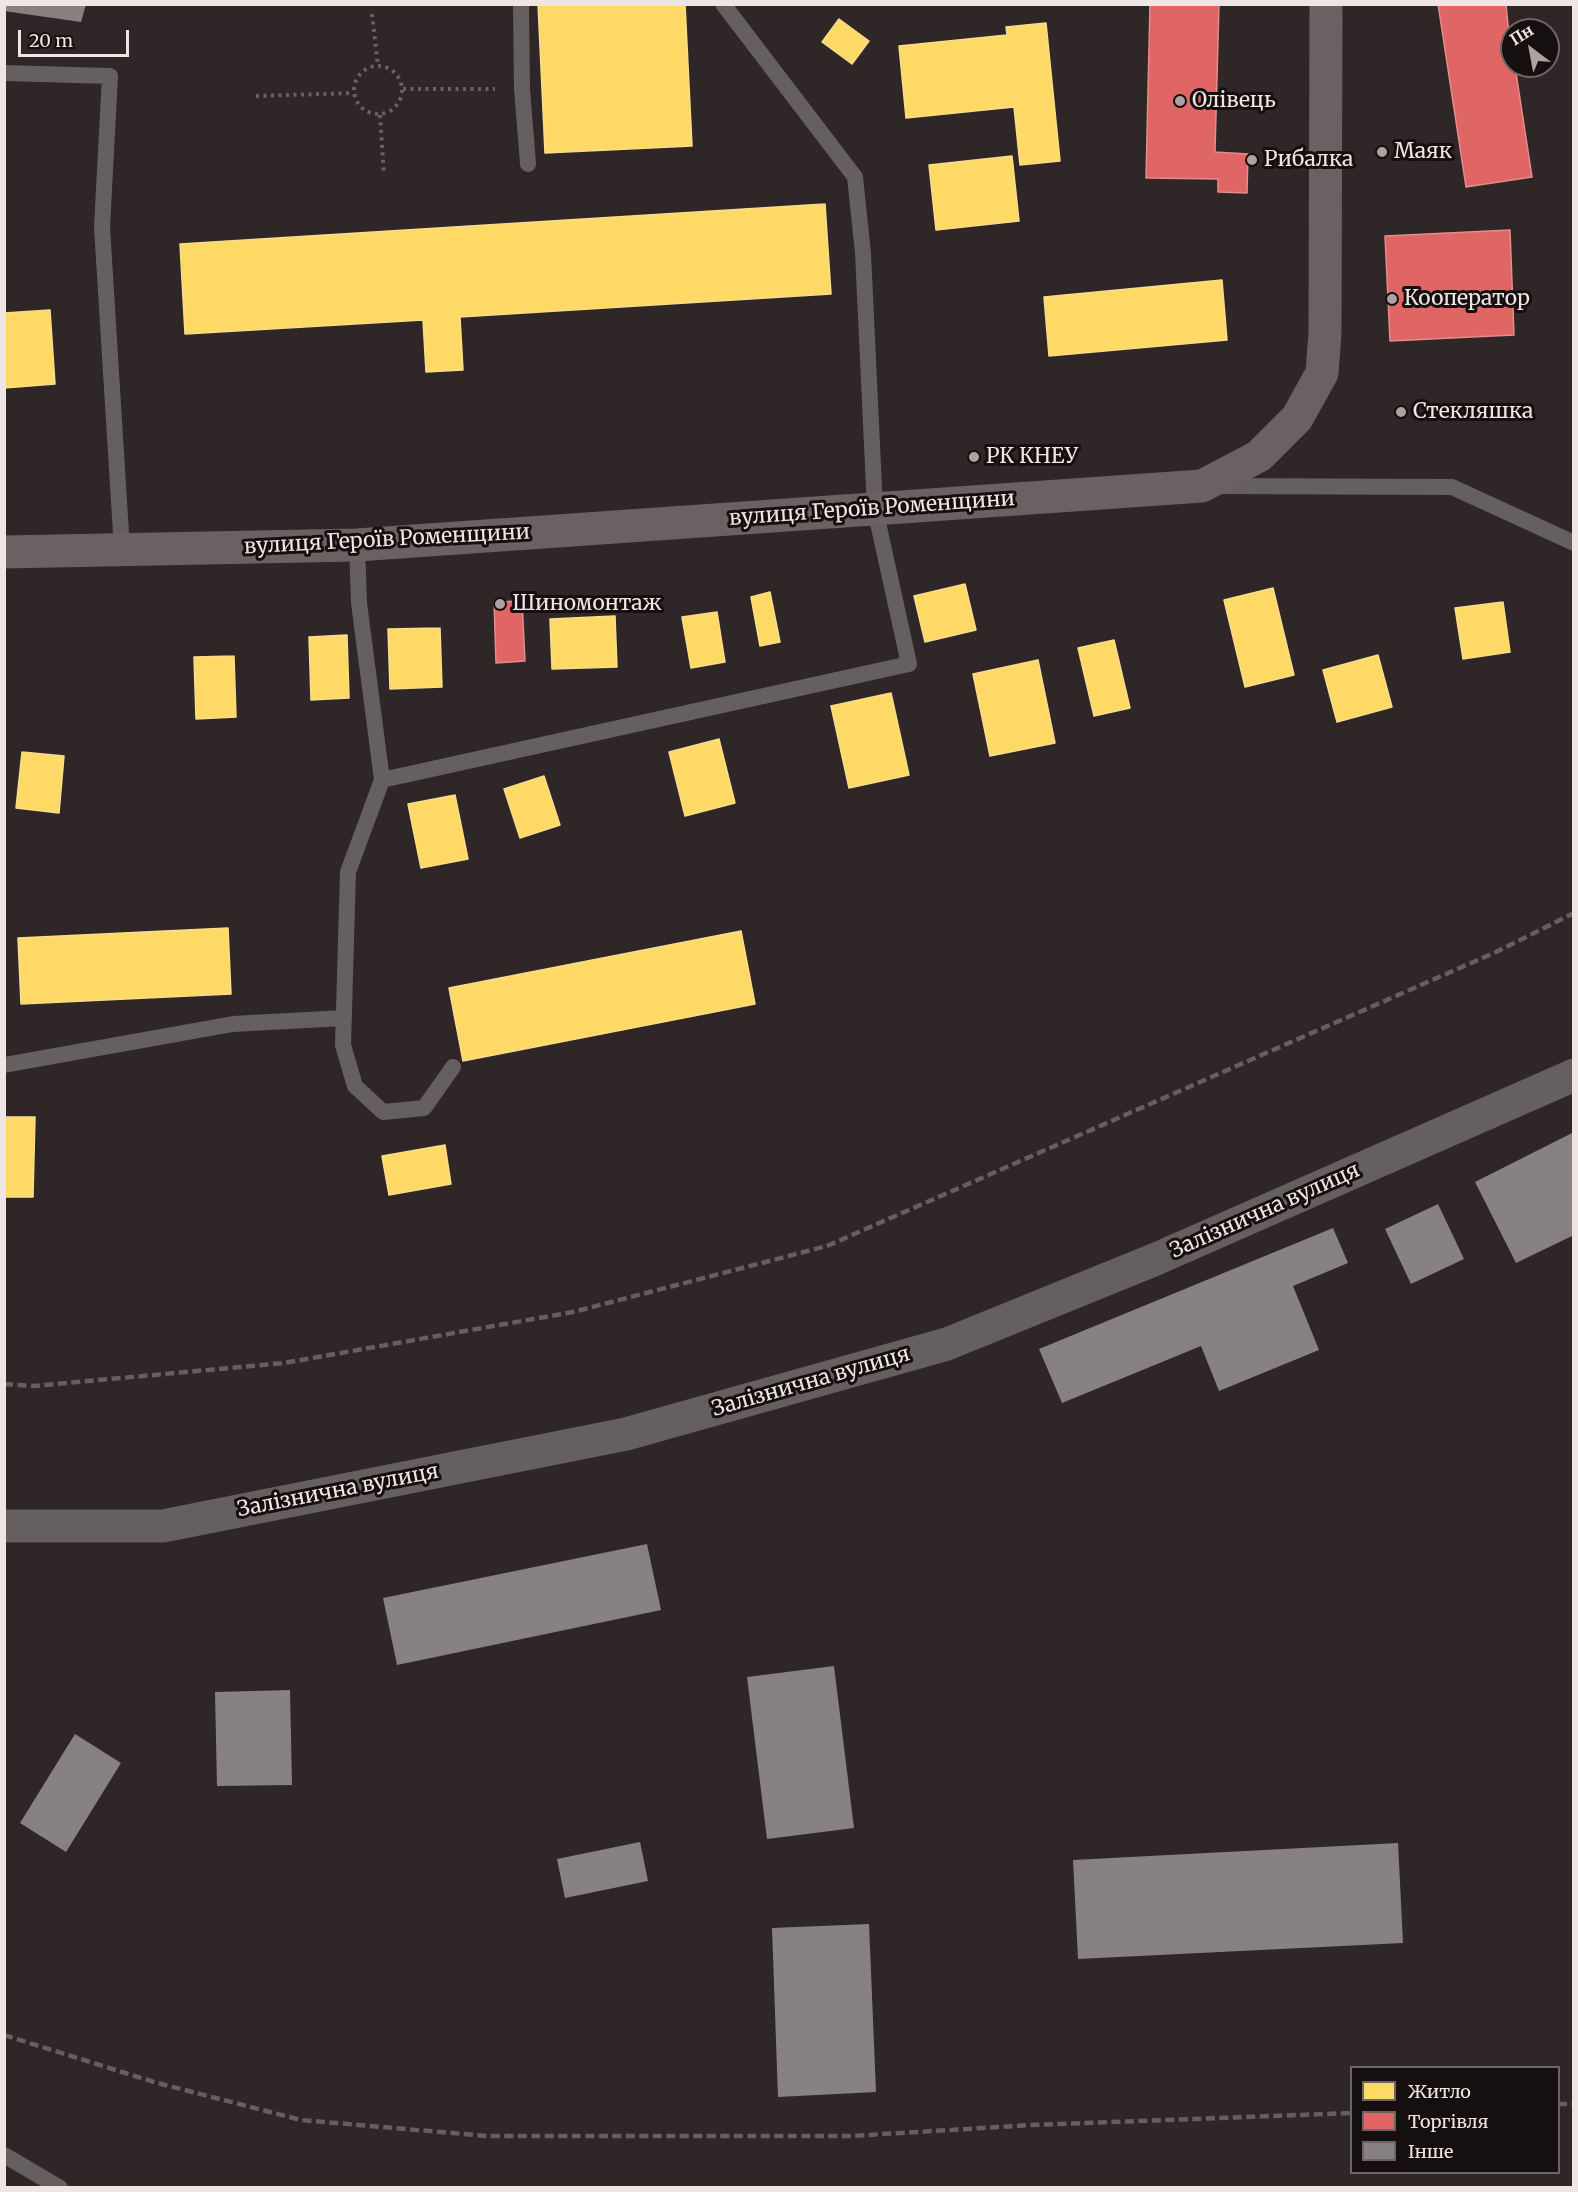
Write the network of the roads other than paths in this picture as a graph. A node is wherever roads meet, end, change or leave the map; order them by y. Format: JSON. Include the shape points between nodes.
{"nodes":[{"id":1,"x":521,"y":4,"type":"edge"},
{"id":2,"x":723,"y":4,"type":"edge"},
{"id":3,"x":1326,"y":4,"type":"edge"},
{"id":4,"x":4,"y":73,"type":"edge"},
{"id":5,"x":528,"y":165,"type":"dead end"},
{"id":6,"x":1202,"y":486,"type":"junction"},
{"id":7,"x":875,"y":509,"type":"junction"},
{"id":8,"x":1574,"y":543,"type":"edge"},
{"id":9,"x":357,"y":545,"type":"junction"},
{"id":10,"x":122,"y":550,"type":"junction"},
{"id":11,"x":4,"y":552,"type":"edge"},
{"id":12,"x":382,"y":780,"type":"junction"},
{"id":13,"x":344,"y":1018,"type":"junction"},
{"id":14,"x":4,"y":1065,"type":"edge"},
{"id":15,"x":453,"y":1067,"type":"dead end"},
{"id":16,"x":1574,"y":1075,"type":"edge"},
{"id":17,"x":4,"y":1526,"type":"edge"},
{"id":18,"x":4,"y":2155,"type":"edge"},
{"id":19,"x":60,"y":2187,"type":"edge"}],
"edges":[{"from":1,"to":5,"type":"lane"},
{"from":2,"to":7,"type":"lane","via":[[855,177],[863,253]]},
{"from":3,"to":6,"type":"street","name":"вулиця Героїв Роменщини","via":[[1322,373],[1297,418],[1259,456]]},
{"from":4,"to":10,"type":"lane","via":[[110,76],[102,227]]},
{"from":6,"to":7,"type":"street","name":"вулиця Героїв Роменщини"},
{"from":6,"to":8,"type":"lane","via":[[1452,488]]},
{"from":7,"to":9,"type":"street","name":"вулиця Героїв Роменщини"},
{"from":7,"to":12,"type":"lane","via":[[909,664]]},
{"from":9,"to":10,"type":"street","name":"вулиця Героїв Роменщини"},
{"from":9,"to":12,"type":"lane","via":[[359,603]]},
{"from":10,"to":11,"type":"street","name":"вулиця Героїв Роменщини"},
{"from":12,"to":13,"type":"lane","via":[[348,872]]},
{"from":13,"to":14,"type":"lane","via":[[233,1024]]},
{"from":13,"to":15,"type":"lane","via":[[343,1045],[355,1086],[383,1112],[424,1108]]},
{"from":16,"to":17,"type":"street","name":"Залізнична вулиця","via":[[1156,1259],[935,1348],[626,1434],[163,1526]]},
{"from":18,"to":19,"type":"lane"}]}
